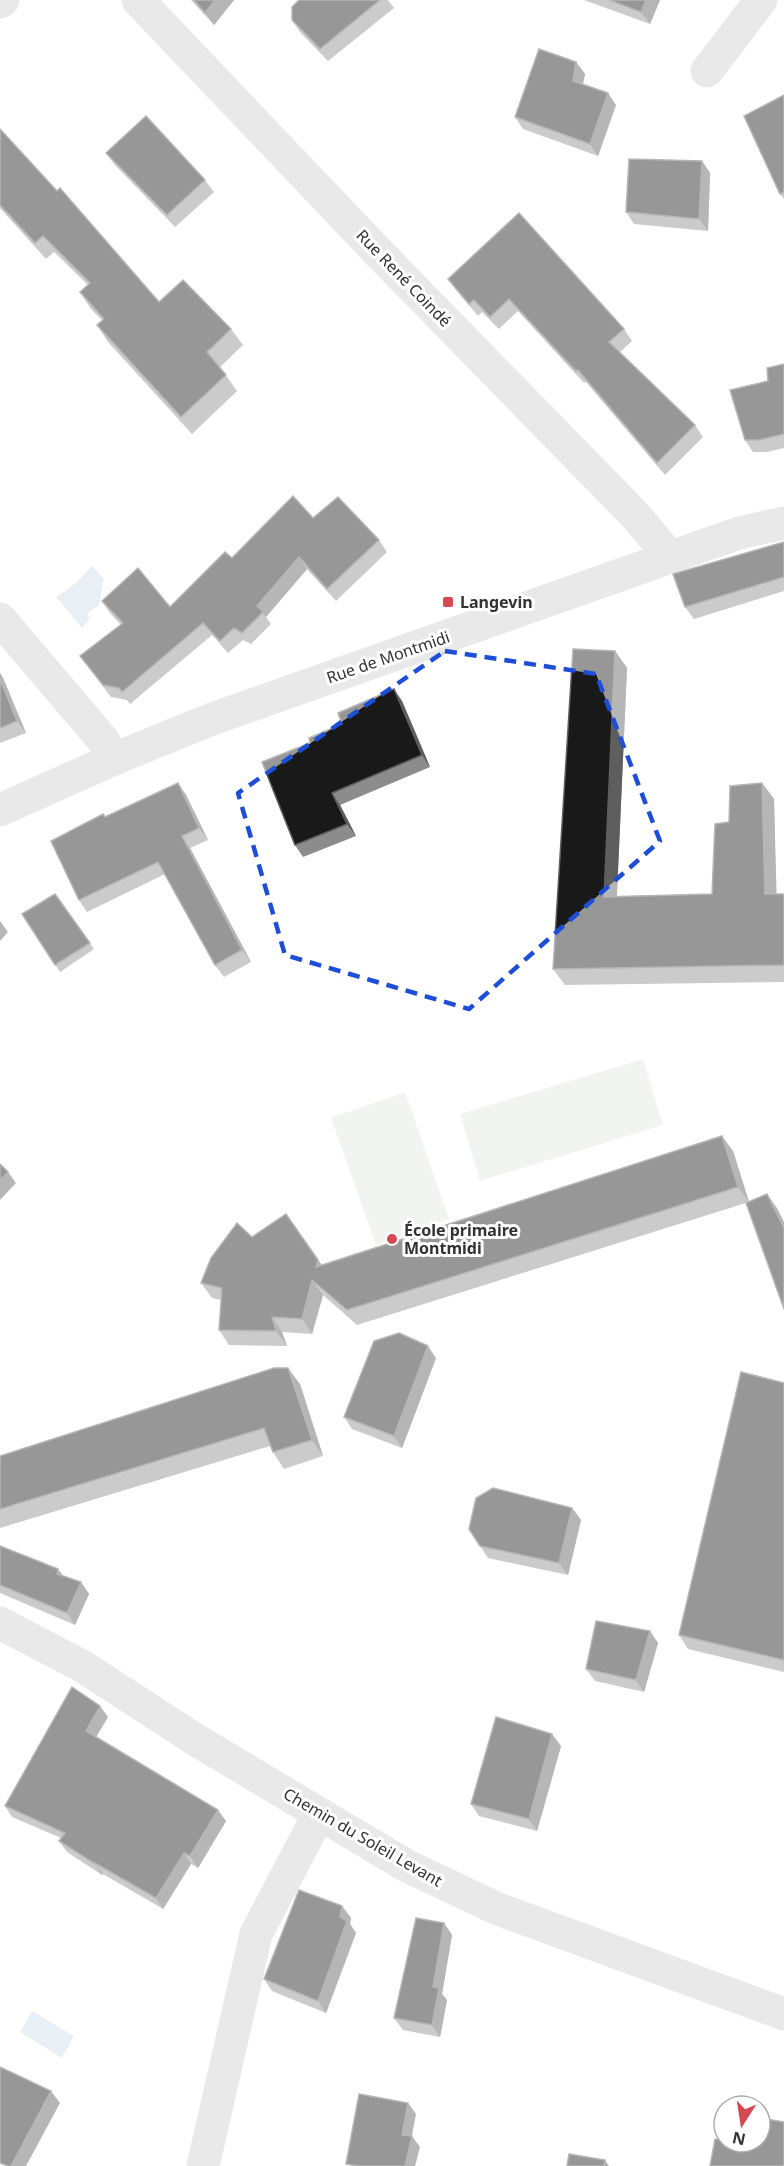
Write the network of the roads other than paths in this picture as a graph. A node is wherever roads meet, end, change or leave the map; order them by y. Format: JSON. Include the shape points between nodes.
{"nodes":[{"id":1,"x":138,"y":0,"type":"edge"},
{"id":2,"x":761,"y":0,"type":"edge"},
{"id":3,"x":707,"y":70,"type":"dead end"},
{"id":4,"x":784,"y":523,"type":"edge"},
{"id":5,"x":670,"y":557,"type":"junction"},
{"id":6,"x":0,"y":619,"type":"edge"},
{"id":7,"x":114,"y":759,"type":"junction"},
{"id":8,"x":0,"y":810,"type":"edge"},
{"id":9,"x":0,"y":1623,"type":"edge"},
{"id":10,"x":319,"y":1814,"type":"junction"},
{"id":11,"x":784,"y":2014,"type":"edge"},
{"id":12,"x":203,"y":2166,"type":"edge"}],
"edges":[{"from":1,"to":5,"type":"street","name":"Rue René Coindé","via":[[634,514]]},
{"from":2,"to":3,"type":"street"},
{"from":4,"to":5,"type":"street","name":"Rue de Montmidi","via":[[739,533]]},
{"from":5,"to":7,"type":"street","name":"Rue de Montmidi","via":[[212,719]]},
{"from":6,"to":7,"type":"street","via":[[104,740]]},
{"from":7,"to":8,"type":"street","name":"Rue de Montmidi"},
{"from":9,"to":10,"type":"street","name":"Chemin du Soleil Levant","via":[[82,1666]]},
{"from":10,"to":11,"type":"street","name":"Chemin du Soleil Levant","via":[[407,1866],[498,1909]]},
{"from":10,"to":12,"type":"street","via":[[256,1934]]}]}
